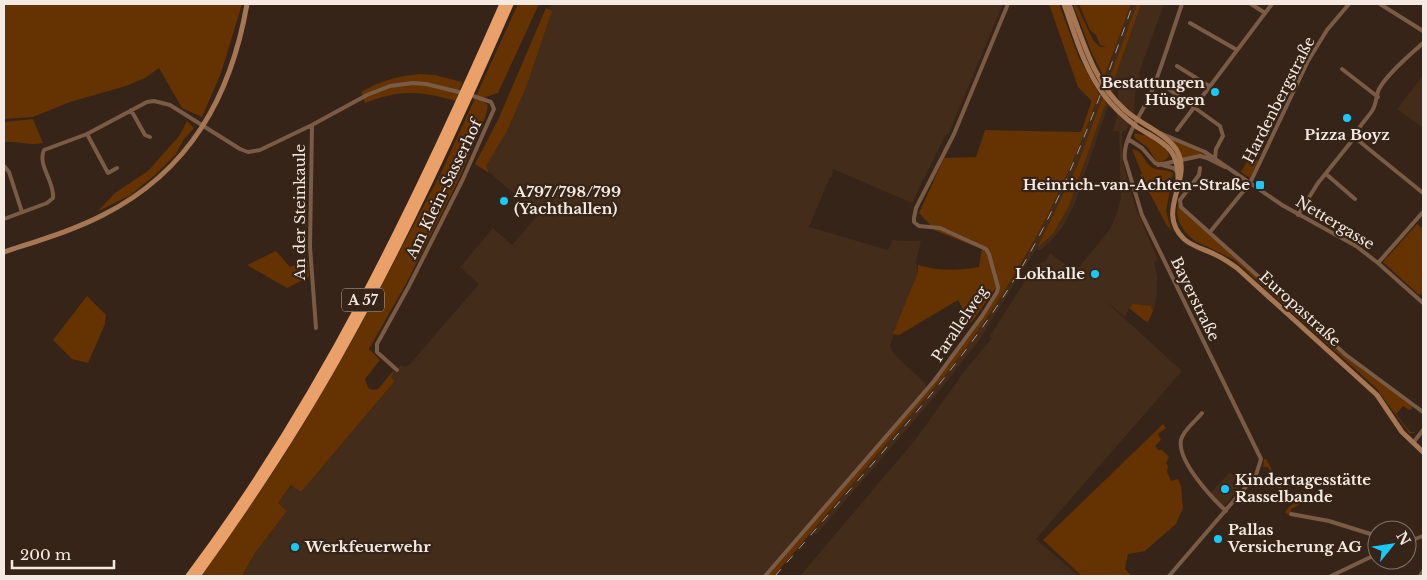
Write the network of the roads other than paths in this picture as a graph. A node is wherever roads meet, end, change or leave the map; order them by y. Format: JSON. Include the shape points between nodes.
{"nodes":[{"id":1,"x":247,"y":4,"type":"edge"},
{"id":2,"x":503,"y":4,"type":"edge"},
{"id":3,"x":510,"y":4,"type":"edge"},
{"id":4,"x":1008,"y":4,"type":"edge"},
{"id":5,"x":1064,"y":4,"type":"edge"},
{"id":6,"x":1069,"y":4,"type":"edge"},
{"id":7,"x":1182,"y":4,"type":"edge"},
{"id":8,"x":1251,"y":4,"type":"edge"},
{"id":9,"x":1272,"y":4,"type":"edge"},
{"id":10,"x":1349,"y":4,"type":"edge"},
{"id":11,"x":1380,"y":4,"type":"edge"},
{"id":12,"x":1265,"y":13,"type":"junction"},
{"id":13,"x":1190,"y":22,"type":"dead end"},
{"id":14,"x":1423,"y":31,"type":"edge"},
{"id":15,"x":1423,"y":43,"type":"edge"},
{"id":16,"x":1237,"y":50,"type":"junction"},
{"id":17,"x":1177,"y":66,"type":"dead end"},
{"id":18,"x":1091,"y":67,"type":"junction"},
{"id":19,"x":1342,"y":69,"type":"dead end"},
{"id":20,"x":1155,"y":82,"type":"junction"},
{"id":21,"x":1209,"y":86,"type":"junction"},
{"id":22,"x":1378,"y":97,"type":"junction"},
{"id":23,"x":1194,"y":107,"type":"junction"},
{"id":24,"x":130,"y":110,"type":"junction"},
{"id":25,"x":312,"y":125,"type":"junction"},
{"id":26,"x":203,"y":126,"type":"junction"},
{"id":27,"x":1177,"y":130,"type":"dead end"},
{"id":28,"x":1153,"y":133,"type":"junction"},
{"id":29,"x":87,"y":134,"type":"junction"},
{"id":30,"x":150,"y":137,"type":"dead end"},
{"id":31,"x":1354,"y":137,"type":"junction"},
{"id":32,"x":1128,"y":139,"type":"junction"},
{"id":33,"x":1216,"y":149,"type":"junction"},
{"id":34,"x":1171,"y":150,"type":"junction"},
{"id":35,"x":1205,"y":152,"type":"junction"},
{"id":36,"x":1215,"y":158,"type":"junction"},
{"id":37,"x":1178,"y":161,"type":"junction"},
{"id":38,"x":1166,"y":163,"type":"junction"},
{"id":39,"x":1158,"y":165,"type":"junction"},
{"id":40,"x":4,"y":166,"type":"edge"},
{"id":41,"x":117,"y":168,"type":"dead end"},
{"id":42,"x":1200,"y":168,"type":"dead end"},
{"id":43,"x":1229,"y":169,"type":"junction"},
{"id":44,"x":1178,"y":172,"type":"junction"},
{"id":45,"x":1326,"y":174,"type":"junction"},
{"id":46,"x":1250,"y":183,"type":"junction"},
{"id":47,"x":1177,"y":189,"type":"junction"},
{"id":48,"x":1423,"y":193,"type":"edge"},
{"id":49,"x":1355,"y":199,"type":"dead end"},
{"id":50,"x":22,"y":212,"type":"junction"},
{"id":51,"x":1423,"y":212,"type":"edge"},
{"id":52,"x":1298,"y":215,"type":"junction"},
{"id":53,"x":4,"y":219,"type":"edge"},
{"id":54,"x":1210,"y":232,"type":"junction"},
{"id":55,"x":4,"y":252,"type":"edge"},
{"id":56,"x":1378,"y":263,"type":"junction"},
{"id":57,"x":1423,"y":303,"type":"edge"},
{"id":58,"x":316,"y":328,"type":"dead end"},
{"id":59,"x":397,"y":370,"type":"dead end"},
{"id":60,"x":1423,"y":412,"type":"edge"},
{"id":61,"x":1202,"y":413,"type":"dead end"},
{"id":62,"x":1423,"y":430,"type":"edge"},
{"id":63,"x":1413,"y":443,"type":"junction"},
{"id":64,"x":1423,"y":452,"type":"edge"},
{"id":65,"x":1226,"y":511,"type":"junction"},
{"id":66,"x":1291,"y":514,"type":"dead end"},
{"id":67,"x":1367,"y":533,"type":"edge"},
{"id":68,"x":1367,"y":559,"type":"edge"},
{"id":69,"x":1423,"y":570,"type":"edge"},
{"id":70,"x":189,"y":576,"type":"edge"},
{"id":71,"x":197,"y":576,"type":"edge"},
{"id":72,"x":765,"y":576,"type":"edge"},
{"id":73,"x":1170,"y":576,"type":"edge"},
{"id":74,"x":1331,"y":576,"type":"edge"},
{"id":75,"x":1420,"y":576,"type":"edge"}],
"edges":[{"from":1,"to":26,"type":"main road","via":[[230,74]]},
{"from":2,"to":70,"type":"highway","number":"A 57","via":[[409,210],[347,330],[268,461]]},
{"from":3,"to":71,"type":"highway","number":"A 57","via":[[410,222],[356,326],[275,462]]},
{"from":4,"to":72,"type":"street","name":"Parallelweg","via":[[954,134],[914,218],[919,226],[934,226],[983,246],[992,263],[997,292],[934,381]]},
{"from":5,"to":18,"type":"main road","name":"Europastraße"},
{"from":6,"to":18,"type":"main road","name":"Europastraße"},
{"from":7,"to":20,"type":"street"},
{"from":8,"to":12,"type":"street"},
{"from":9,"to":12,"type":"street"},
{"from":10,"to":46,"type":"street","name":"Hardenbergstraße","via":[[1327,30],[1308,61]]},
{"from":11,"to":14,"type":"street"},
{"from":12,"to":16,"type":"street"},
{"from":13,"to":16,"type":"street"},
{"from":15,"to":22,"type":"street","via":[[1380,88]]},
{"from":16,"to":21,"type":"street"},
{"from":17,"to":21,"type":"street"},
{"from":18,"to":28,"type":"main road","name":"Europastraße","via":[[1120,106]]},
{"from":19,"to":22,"type":"street"},
{"from":20,"to":23,"type":"street"},
{"from":20,"to":32,"type":"street"},
{"from":21,"to":23,"type":"street"},
{"from":22,"to":31,"type":"street"},
{"from":23,"to":27,"type":"street"},
{"from":23,"to":33,"type":"street","via":[[1217,122],[1222,130],[1222,139]]},
{"from":24,"to":26,"type":"street","via":[[147,102],[163,102]]},
{"from":24,"to":29,"type":"street"},
{"from":24,"to":30,"type":"street","via":[[145,135]]},
{"from":25,"to":26,"type":"street","name":"Am Klein-Sasserhof","via":[[260,150],[248,152]]},
{"from":25,"to":58,"type":"street","name":"An der Steinkaule","via":[[310,247]]},
{"from":25,"to":59,"type":"street","name":"Am Klein-Sasserhof","via":[[367,95],[390,86],[413,83],[452,90],[486,100],[493,106],[463,178],[377,344],[377,352]]},
{"from":26,"to":55,"type":"main road","via":[[169,168],[127,202],[79,226]]},
{"from":28,"to":34,"type":"main road","name":"Europastraße"},
{"from":28,"to":35,"type":"street","name":"Nettergasse"},
{"from":28,"to":37,"type":"main road","name":"Europastraße","via":[[1169,142],[1177,151]]},
{"from":29,"to":41,"type":"street","via":[[106,174]]},
{"from":29,"to":50,"type":"street","via":[[44,150],[41,158],[52,198],[48,203]]},
{"from":31,"to":45,"type":"street"},
{"from":31,"to":48,"type":"street"},
{"from":32,"to":39,"type":"street"},
{"from":32,"to":65,"type":"street","name":"Bayerstraße","via":[[1125,158],[1142,215],[1259,453],[1256,475]]},
{"from":33,"to":35,"type":"street"},
{"from":33,"to":36,"type":"street"},
{"from":34,"to":37,"type":"main road","name":"Europastraße"},
{"from":34,"to":38,"type":"street"},
{"from":35,"to":36,"type":"street","name":"Nettergasse"},
{"from":36,"to":43,"type":"street","name":"Nettergasse"},
{"from":37,"to":38,"type":"street","name":"Nettergasse"},
{"from":37,"to":43,"type":"street","name":"Nettergasse","via":[[1203,157]]},
{"from":37,"to":44,"type":"main road","name":"Europastraße"},
{"from":37,"to":47,"type":"main road","name":"Europastraße","via":[[1181,174]]},
{"from":38,"to":39,"type":"street","name":"Nettergasse"},
{"from":39,"to":44,"type":"street"},
{"from":40,"to":50,"type":"street"},
{"from":42,"to":54,"type":"street","via":[[1199,175],[1180,204]]},
{"from":43,"to":46,"type":"street","name":"Nettergasse"},
{"from":44,"to":47,"type":"main road","name":"Europastraße"},
{"from":45,"to":49,"type":"street"},
{"from":45,"to":52,"type":"street"},
{"from":46,"to":52,"type":"street","name":"Nettergasse"},
{"from":46,"to":54,"type":"street"},
{"from":47,"to":63,"type":"main road","name":"Europastraße","via":[[1172,212],[1175,226],[1182,236],[1237,268],[1377,395]]},
{"from":50,"to":53,"type":"street"},
{"from":51,"to":56,"type":"street"},
{"from":52,"to":56,"type":"street","name":"Nettergasse","via":[[1356,246]]},
{"from":54,"to":60,"type":"street","via":[[1346,355]]},
{"from":56,"to":57,"type":"street","name":"Nettergasse"},
{"from":61,"to":65,"type":"street","via":[[1185,432],[1181,447],[1204,489]]},
{"from":62,"to":63,"type":"street"},
{"from":63,"to":64,"type":"main road","name":"Europastraße"},
{"from":65,"to":73,"type":"street"},
{"from":66,"to":67,"type":"street","via":[[1335,522]]},
{"from":68,"to":74,"type":"street"},
{"from":69,"to":75,"type":"street"}]}
